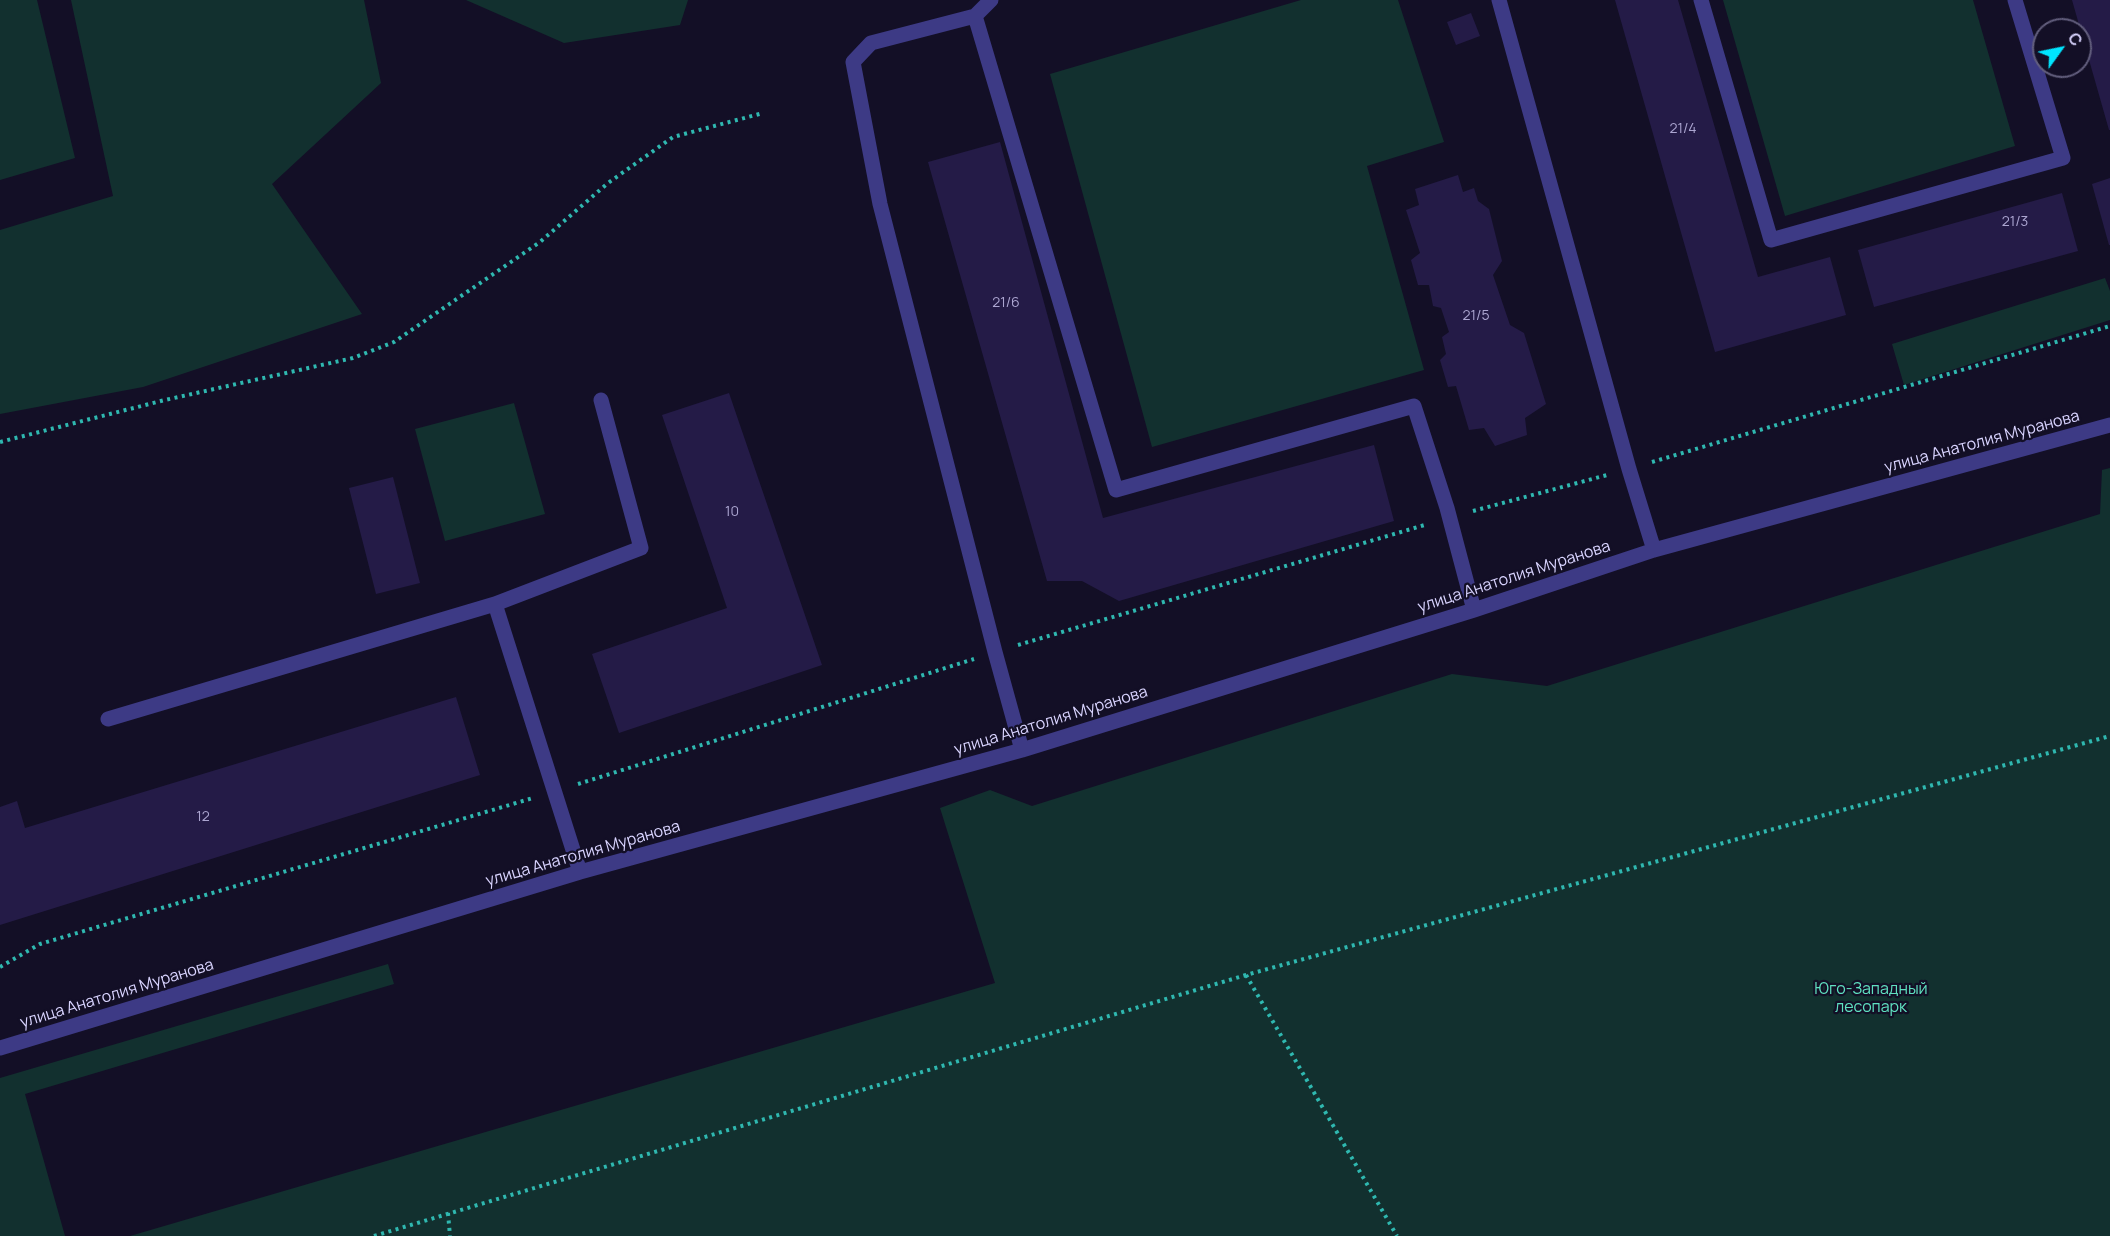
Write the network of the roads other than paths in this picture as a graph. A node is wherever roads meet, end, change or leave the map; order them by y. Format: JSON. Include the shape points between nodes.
{"nodes":[{"id":1,"x":991,"y":0,"type":"edge"},
{"id":2,"x":1499,"y":0,"type":"edge"},
{"id":3,"x":1701,"y":0,"type":"edge"},
{"id":4,"x":2015,"y":0,"type":"edge"},
{"id":5,"x":975,"y":16,"type":"junction"},
{"id":6,"x":602,"y":400,"type":"dead end"},
{"id":7,"x":2110,"y":425,"type":"edge"},
{"id":8,"x":1654,"y":550,"type":"junction"},
{"id":9,"x":495,"y":604,"type":"junction"},
{"id":10,"x":1474,"y":610,"type":"junction"},
{"id":11,"x":108,"y":718,"type":"dead end"},
{"id":12,"x":1022,"y":750,"type":"junction"},
{"id":13,"x":580,"y":872,"type":"junction"},
{"id":14,"x":0,"y":1048,"type":"edge"}],
"edges":[{"from":1,"to":5,"type":"street"},
{"from":2,"to":8,"type":"street"},
{"from":3,"to":4,"type":"street","via":[[1771,240],[2063,158]]},
{"from":5,"to":10,"type":"street","via":[[1116,490],[1413,406]]},
{"from":5,"to":12,"type":"street","via":[[871,43],[853,62],[880,204]]},
{"from":6,"to":9,"type":"street","via":[[641,548]]},
{"from":7,"to":8,"type":"street","name":"улица Анатолия Муранова"},
{"from":8,"to":10,"type":"street","name":"улица Анатолия Муранова"},
{"from":9,"to":11,"type":"street"},
{"from":9,"to":13,"type":"street"},
{"from":10,"to":12,"type":"street","name":"улица Анатолия Муранова"},
{"from":12,"to":13,"type":"street","name":"улица Анатолия Муранова"},
{"from":13,"to":14,"type":"street","name":"улица Анатолия Муранова"}]}
